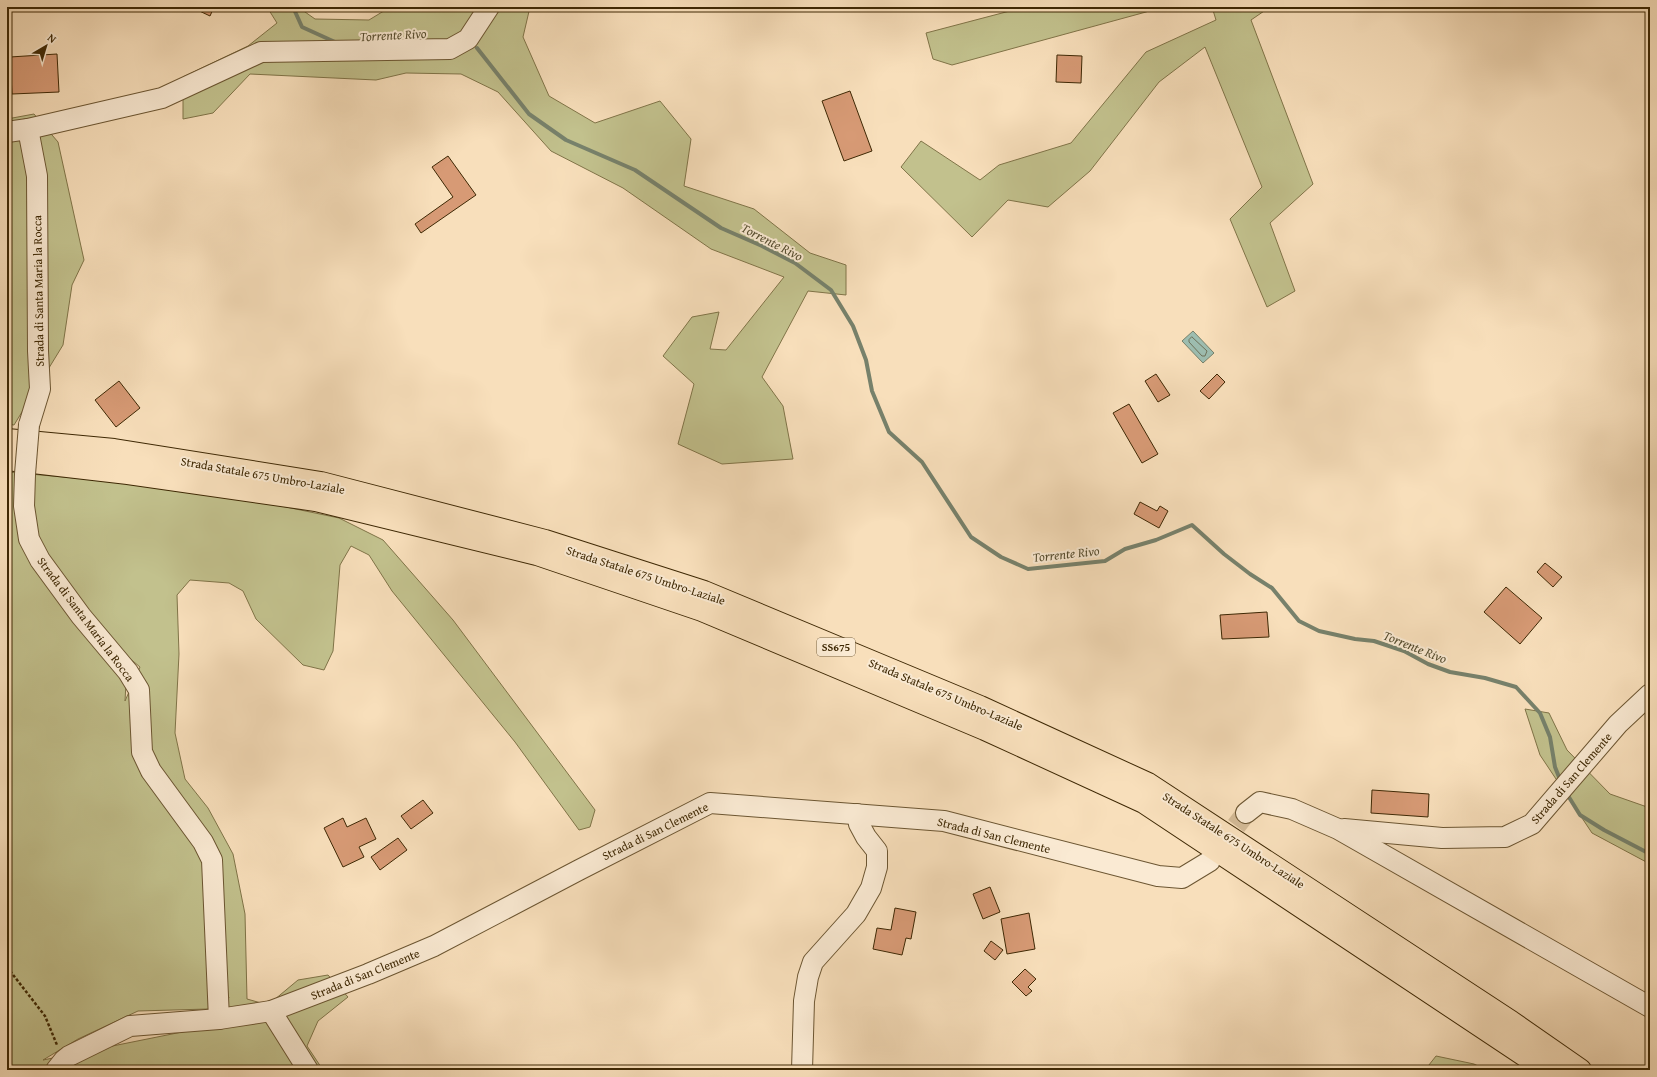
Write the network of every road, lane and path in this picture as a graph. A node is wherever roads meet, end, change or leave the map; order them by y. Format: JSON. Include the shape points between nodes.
{"nodes":[{"id":1,"x":488,"y":7,"type":"edge"},
{"id":2,"x":28,"y":129,"type":"junction"},
{"id":3,"x":7,"y":132,"type":"edge"},
{"id":4,"x":7,"y":440,"type":"edge"},
{"id":5,"x":7,"y":459,"type":"edge"},
{"id":6,"x":1650,"y":694,"type":"edge"},
{"id":7,"x":1246,"y":813,"type":"tunnel mouth"},
{"id":8,"x":857,"y":814,"type":"junction"},
{"id":9,"x":1338,"y":829,"type":"junction"},
{"id":10,"x":1210,"y":861,"type":"tunnel mouth"},
{"id":11,"x":7,"y":967,"type":"edge"},
{"id":12,"x":1650,"y":1007,"type":"edge"},
{"id":13,"x":271,"y":1011,"type":"junction"},
{"id":14,"x":218,"y":1019,"type":"junction"},
{"id":15,"x":60,"y":1065,"type":"edge"},
{"id":16,"x":308,"y":1070,"type":"edge"},
{"id":17,"x":802,"y":1070,"type":"edge"},
{"id":18,"x":1547,"y":1070,"type":"edge"},
{"id":19,"x":1580,"y":1070,"type":"edge"}],
"edges":[{"from":1,"to":2,"type":"street","via":[[468,39],[450,49],[261,52],[162,98]]},
{"from":2,"to":3,"type":"street"},
{"from":2,"to":14,"type":"street","name":"Strada di Santa Maria la Rocca","bridge":true,"via":[[37,176],[40,389],[29,426],[25,474],[24,506],[29,538],[40,560],[128,672],[139,690],[142,752],[151,771],[203,842],[212,860]]},
{"from":4,"to":19,"type":"highway","name":"Strada Statale 675 Umbro-Laziale","number":"SS675","via":[[114,450],[321,483],[545,541],[704,592],[980,707],[1148,784]]},
{"from":5,"to":18,"type":"highway","name":"Strada Statale 675 Umbro-Laziale","number":"SS675","via":[[128,473],[316,500],[537,554],[702,610],[985,729],[1144,802]]},
{"from":6,"to":9,"type":"street","name":"Strada di San Clemente","via":[[1618,724],[1532,824],[1505,838],[1442,838]]},
{"from":7,"to":9,"type":"street","name":"Strada di San Clemente","via":[[1260,802],[1292,809]]},
{"from":8,"to":10,"type":"street","name":"Strada di San Clemente","via":[[944,821],[1158,876],[1182,878]]},
{"from":8,"to":13,"type":"street","name":"Strada di San Clemente","via":[[710,803],[434,946]]},
{"from":8,"to":17,"type":"street","via":[[859,824],[877,852],[877,867],[872,888],[856,914],[813,962],[804,1001]]},
{"from":9,"to":12,"type":"street","name":"Strada di San Clemente"},
{"from":11,"to":15,"type":"path","via":[[45,1016]]},
{"from":13,"to":14,"type":"street","name":"Strada di San Clemente"},
{"from":13,"to":16,"type":"street"},
{"from":14,"to":15,"type":"street","name":"Strada di San Clemente","via":[[130,1026]]}]}
